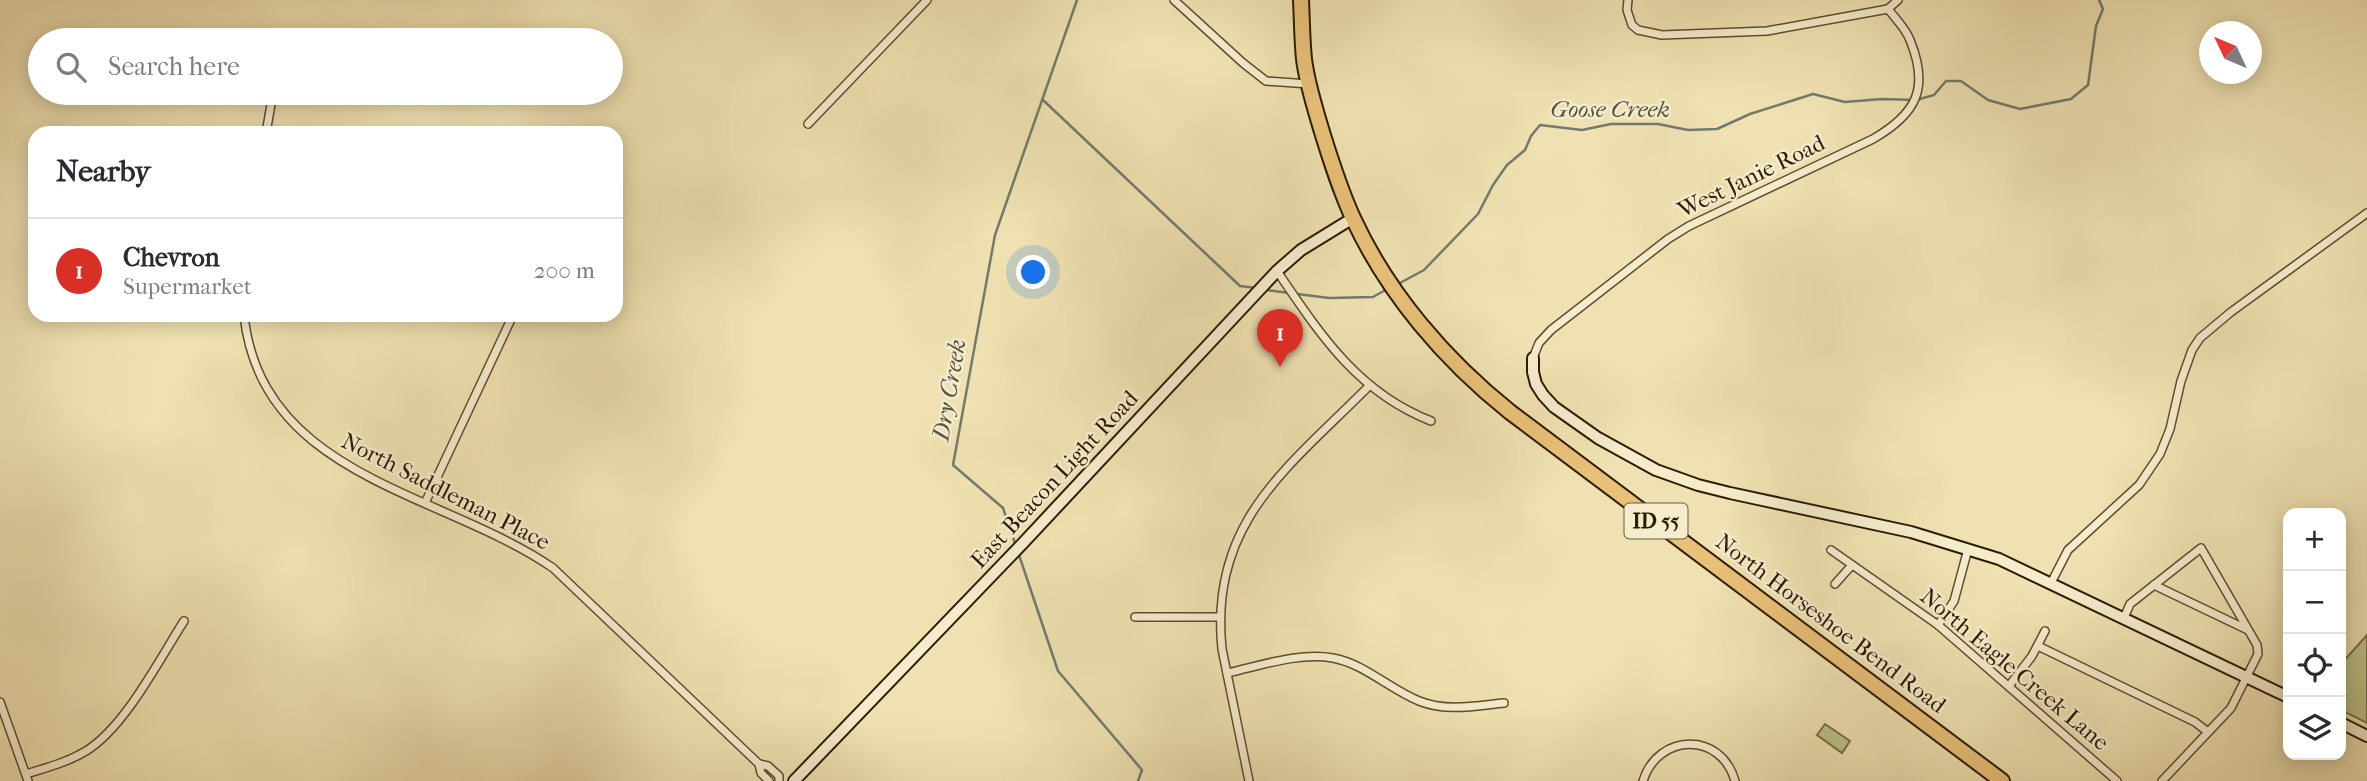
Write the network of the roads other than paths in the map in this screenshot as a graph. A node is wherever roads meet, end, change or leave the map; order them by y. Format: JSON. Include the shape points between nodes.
{"nodes":[{"id":1,"x":927,"y":0,"type":"edge"},
{"id":2,"x":1174,"y":0,"type":"edge"},
{"id":3,"x":1301,"y":0,"type":"edge"},
{"id":4,"x":1628,"y":0,"type":"edge"},
{"id":5,"x":1898,"y":0,"type":"edge"},
{"id":6,"x":1888,"y":9,"type":"junction"},
{"id":7,"x":1310,"y":85,"type":"junction"},
{"id":8,"x":270,"y":105,"type":"edge"},
{"id":9,"x":808,"y":124,"type":"dead end"},
{"id":10,"x":267,"y":126,"type":"edge"},
{"id":11,"x":2367,"y":213,"type":"edge"},
{"id":12,"x":1353,"y":218,"type":"junction"},
{"id":13,"x":1277,"y":271,"type":"junction"},
{"id":14,"x":246,"y":322,"type":"edge"},
{"id":15,"x":510,"y":322,"type":"edge"},
{"id":16,"x":1533,"y":358,"type":"joint"},
{"id":17,"x":1369,"y":386,"type":"junction"},
{"id":18,"x":1430,"y":421,"type":"dead end"},
{"id":19,"x":425,"y":503,"type":"junction"},
{"id":20,"x":1968,"y":549,"type":"junction"},
{"id":21,"x":1831,"y":550,"type":"dead end"},
{"id":22,"x":1852,"y":565,"type":"junction"},
{"id":23,"x":2051,"y":583,"type":"junction"},
{"id":24,"x":1835,"y":584,"type":"dead end"},
{"id":25,"x":2154,"y":585,"type":"junction"},
{"id":26,"x":1135,"y":617,"type":"dead end"},
{"id":27,"x":1219,"y":617,"type":"junction"},
{"id":28,"x":2123,"y":618,"type":"junction"},
{"id":29,"x":184,"y":621,"type":"dead end"},
{"id":30,"x":1938,"y":625,"type":"junction"},
{"id":31,"x":2248,"y":630,"type":"junction"},
{"id":32,"x":2045,"y":631,"type":"dead end"},
{"id":33,"x":2038,"y":646,"type":"junction"},
{"id":34,"x":1227,"y":673,"type":"junction"},
{"id":35,"x":2247,"y":678,"type":"junction"},
{"id":36,"x":2009,"y":686,"type":"junction"},
{"id":37,"x":2283,"y":695,"type":"edge"},
{"id":38,"x":0,"y":702,"type":"edge"},
{"id":39,"x":1504,"y":703,"type":"dead end"},
{"id":40,"x":2346,"y":726,"type":"edge"},
{"id":41,"x":2208,"y":732,"type":"junction"},
{"id":42,"x":2367,"y":736,"type":"edge"},
{"id":43,"x":759,"y":764,"type":"junction"},
{"id":44,"x":27,"y":778,"type":"edge"},
{"id":45,"x":769,"y":781,"type":"edge"},
{"id":46,"x":779,"y":781,"type":"edge"},
{"id":47,"x":794,"y":781,"type":"edge"},
{"id":48,"x":1249,"y":781,"type":"edge"},
{"id":49,"x":1643,"y":781,"type":"edge"},
{"id":50,"x":1735,"y":781,"type":"edge"},
{"id":51,"x":2002,"y":781,"type":"edge"},
{"id":52,"x":2117,"y":781,"type":"edge"},
{"id":53,"x":2162,"y":781,"type":"edge"}],
"edges":[{"from":1,"to":9,"type":"street"},
{"from":2,"to":7,"type":"street","via":[[1266,81]]},
{"from":3,"to":7,"type":"highway","name":"North Horseshoe Bend Road","number":"ID 55"},
{"from":4,"to":6,"type":"street","via":[[1632,26],[1662,35],[1767,31]]},
{"from":5,"to":6,"type":"street"},
{"from":6,"to":16,"type":"street","name":"West Janie Road","via":[[1910,38],[1919,73],[1907,115],[1873,139],[1668,239],[1551,330]]},
{"from":7,"to":12,"type":"highway","name":"North Horseshoe Bend Road","number":"ID 55"},
{"from":8,"to":10,"type":"street"},
{"from":11,"to":23,"type":"street","via":[[2200,338],[2181,381],[2160,454],[2139,485],[2068,550]]},
{"from":12,"to":13,"type":"street","name":"East Beacon Light Road"},
{"from":12,"to":51,"type":"highway","name":"North Horseshoe Bend Road","number":"ID 55","via":[[1424,328],[1495,401]]},
{"from":13,"to":17,"type":"street","via":[[1327,342]]},
{"from":13,"to":47,"type":"street","name":"East Beacon Light Road"},
{"from":14,"to":19,"type":"street","name":"North Saddleman Place","via":[[267,387],[303,434],[352,469]]},
{"from":15,"to":19,"type":"street"},
{"from":16,"to":20,"type":"street","name":"North Horseshoe Bend Road","via":[[1536,384],[1554,407],[1656,470],[1698,485]]},
{"from":17,"to":18,"type":"street"},
{"from":17,"to":27,"type":"street","via":[[1268,489],[1247,517],[1224,574]]},
{"from":19,"to":43,"type":"street","name":"North Saddleman Place","via":[[553,568]]},
{"from":20,"to":23,"type":"street","name":"North Horseshoe Bend Road"},
{"from":20,"to":30,"type":"street","via":[[1954,601]]},
{"from":21,"to":22,"type":"street","name":"North Eagle Creek Lane"},
{"from":22,"to":24,"type":"street"},
{"from":22,"to":30,"type":"street","name":"North Eagle Creek Lane"},
{"from":23,"to":28,"type":"street","name":"North Horseshoe Bend Road"},
{"from":25,"to":28,"type":"street","via":[[2130,604]]},
{"from":25,"to":31,"type":"street"},
{"from":25,"to":31,"type":"street","via":[[2201,548]]},
{"from":26,"to":27,"type":"street"},
{"from":27,"to":34,"type":"street"},
{"from":28,"to":35,"type":"street","name":"North Horseshoe Bend Road"},
{"from":29,"to":44,"type":"street","via":[[104,738],[70,760]]},
{"from":30,"to":36,"type":"street","name":"North Eagle Creek Lane"},
{"from":31,"to":35,"type":"street","via":[[2258,654]]},
{"from":32,"to":33,"type":"street"},
{"from":33,"to":36,"type":"street"},
{"from":33,"to":41,"type":"street"},
{"from":34,"to":39,"type":"street","via":[[1294,659],[1334,658],[1431,705],[1459,708]]},
{"from":34,"to":48,"type":"street"},
{"from":35,"to":37,"type":"street","name":"North Horseshoe Bend Road"},
{"from":35,"to":41,"type":"street","via":[[2231,708]]},
{"from":36,"to":52,"type":"street","name":"North Eagle Creek Lane"},
{"from":38,"to":44,"type":"street"},
{"from":40,"to":42,"type":"street"},
{"from":41,"to":53,"type":"street"},
{"from":43,"to":45,"type":"street","name":"North Saddleman Place"},
{"from":43,"to":46,"type":"street","name":"North Saddleman Place","via":[[768,766]]},
{"from":49,"to":50,"type":"street","via":[[1646,770],[1665,750],[1693,744],[1720,755]]}]}
